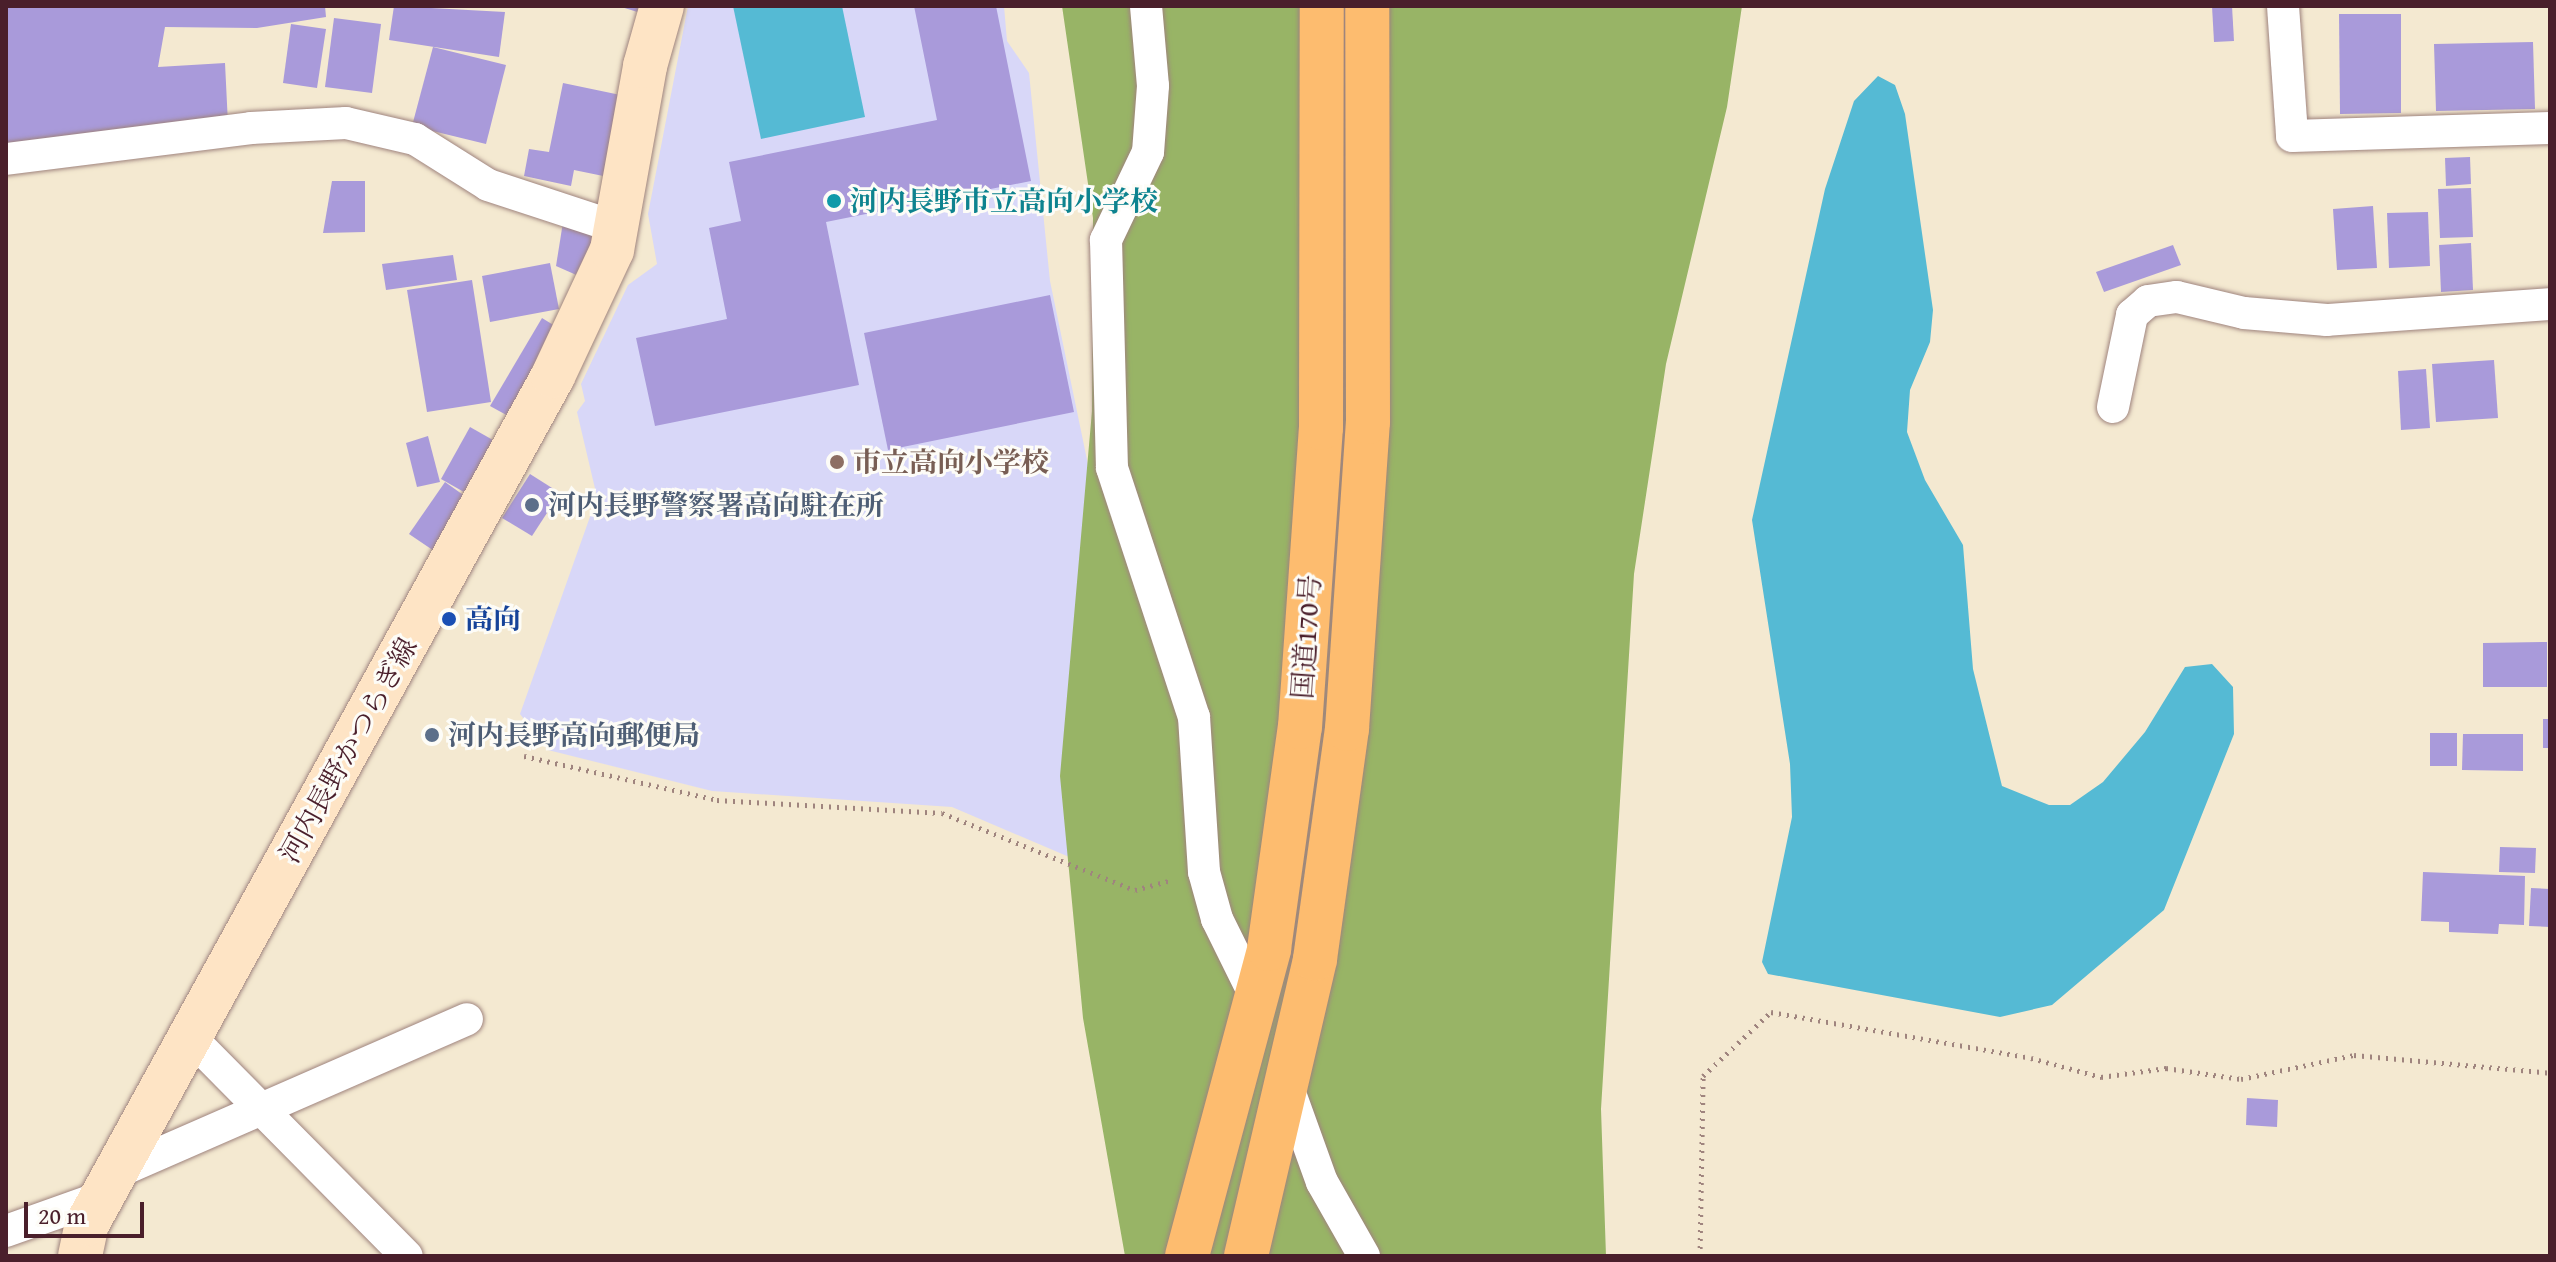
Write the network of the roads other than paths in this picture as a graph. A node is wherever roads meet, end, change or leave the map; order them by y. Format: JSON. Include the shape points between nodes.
{"nodes":[{"id":1,"x":662,"y":6,"type":"edge"},
{"id":2,"x":1146,"y":6,"type":"edge"},
{"id":3,"x":1322,"y":6,"type":"edge"},
{"id":4,"x":1367,"y":6,"type":"edge"},
{"id":5,"x":2283,"y":6,"type":"edge"},
{"id":6,"x":2550,"y":128,"type":"edge"},
{"id":7,"x":6,"y":159,"type":"edge"},
{"id":8,"x":616,"y":227,"type":"junction"},
{"id":9,"x":2550,"y":304,"type":"edge"},
{"id":10,"x":2113,"y":407,"type":"dead end"},
{"id":11,"x":1256,"y":998,"type":"junction"},
{"id":12,"x":467,"y":1019,"type":"dead end"},
{"id":13,"x":190,"y":1037,"type":"junction"},
{"id":14,"x":1287,"y":1085,"type":"junction"},
{"id":15,"x":264,"y":1111,"type":"junction"},
{"id":16,"x":108,"y":1185,"type":"junction"},
{"id":17,"x":6,"y":1231,"type":"edge"},
{"id":18,"x":80,"y":1256,"type":"edge"},
{"id":19,"x":407,"y":1256,"type":"edge"},
{"id":20,"x":1187,"y":1256,"type":"edge"},
{"id":21,"x":1246,"y":1256,"type":"edge"},
{"id":22,"x":1364,"y":1256,"type":"edge"}],
"edges":[{"from":1,"to":8,"type":"main road","name":"河内長野かつらぎ線","via":[[645,66]]},
{"from":2,"to":11,"type":"street","via":[[1153,86],[1148,152],[1106,240],[1112,468],[1194,717],[1204,872],[1217,919]]},
{"from":3,"to":11,"type":"highway","name":"国道170号","via":[[1320,444],[1300,727],[1269,949]]},
{"from":4,"to":14,"type":"highway","name":"国道170号","via":[[1368,422],[1347,729],[1315,959]]},
{"from":5,"to":6,"type":"street","via":[[2292,136]]},
{"from":7,"to":8,"type":"street","via":[[251,128],[346,123],[415,139],[488,185]]},
{"from":8,"to":13,"type":"main road","name":"河内長野かつらぎ線","via":[[612,250],[553,376]]},
{"from":9,"to":10,"type":"street","via":[[2327,320],[2244,313],[2177,297],[2148,301],[2132,315]]},
{"from":11,"to":20,"type":"highway","name":"国道170号"},
{"from":12,"to":15,"type":"street"},
{"from":13,"to":15,"type":"street"},
{"from":13,"to":16,"type":"main road","name":"河内長野かつらぎ線"},
{"from":14,"to":21,"type":"highway","name":"国道170号"},
{"from":14,"to":22,"type":"street","via":[[1322,1182]]},
{"from":15,"to":16,"type":"street"},
{"from":15,"to":19,"type":"street"},
{"from":16,"to":17,"type":"street"},
{"from":16,"to":18,"type":"main road","name":"河内長野かつらぎ線","via":[[87,1224]]}]}
